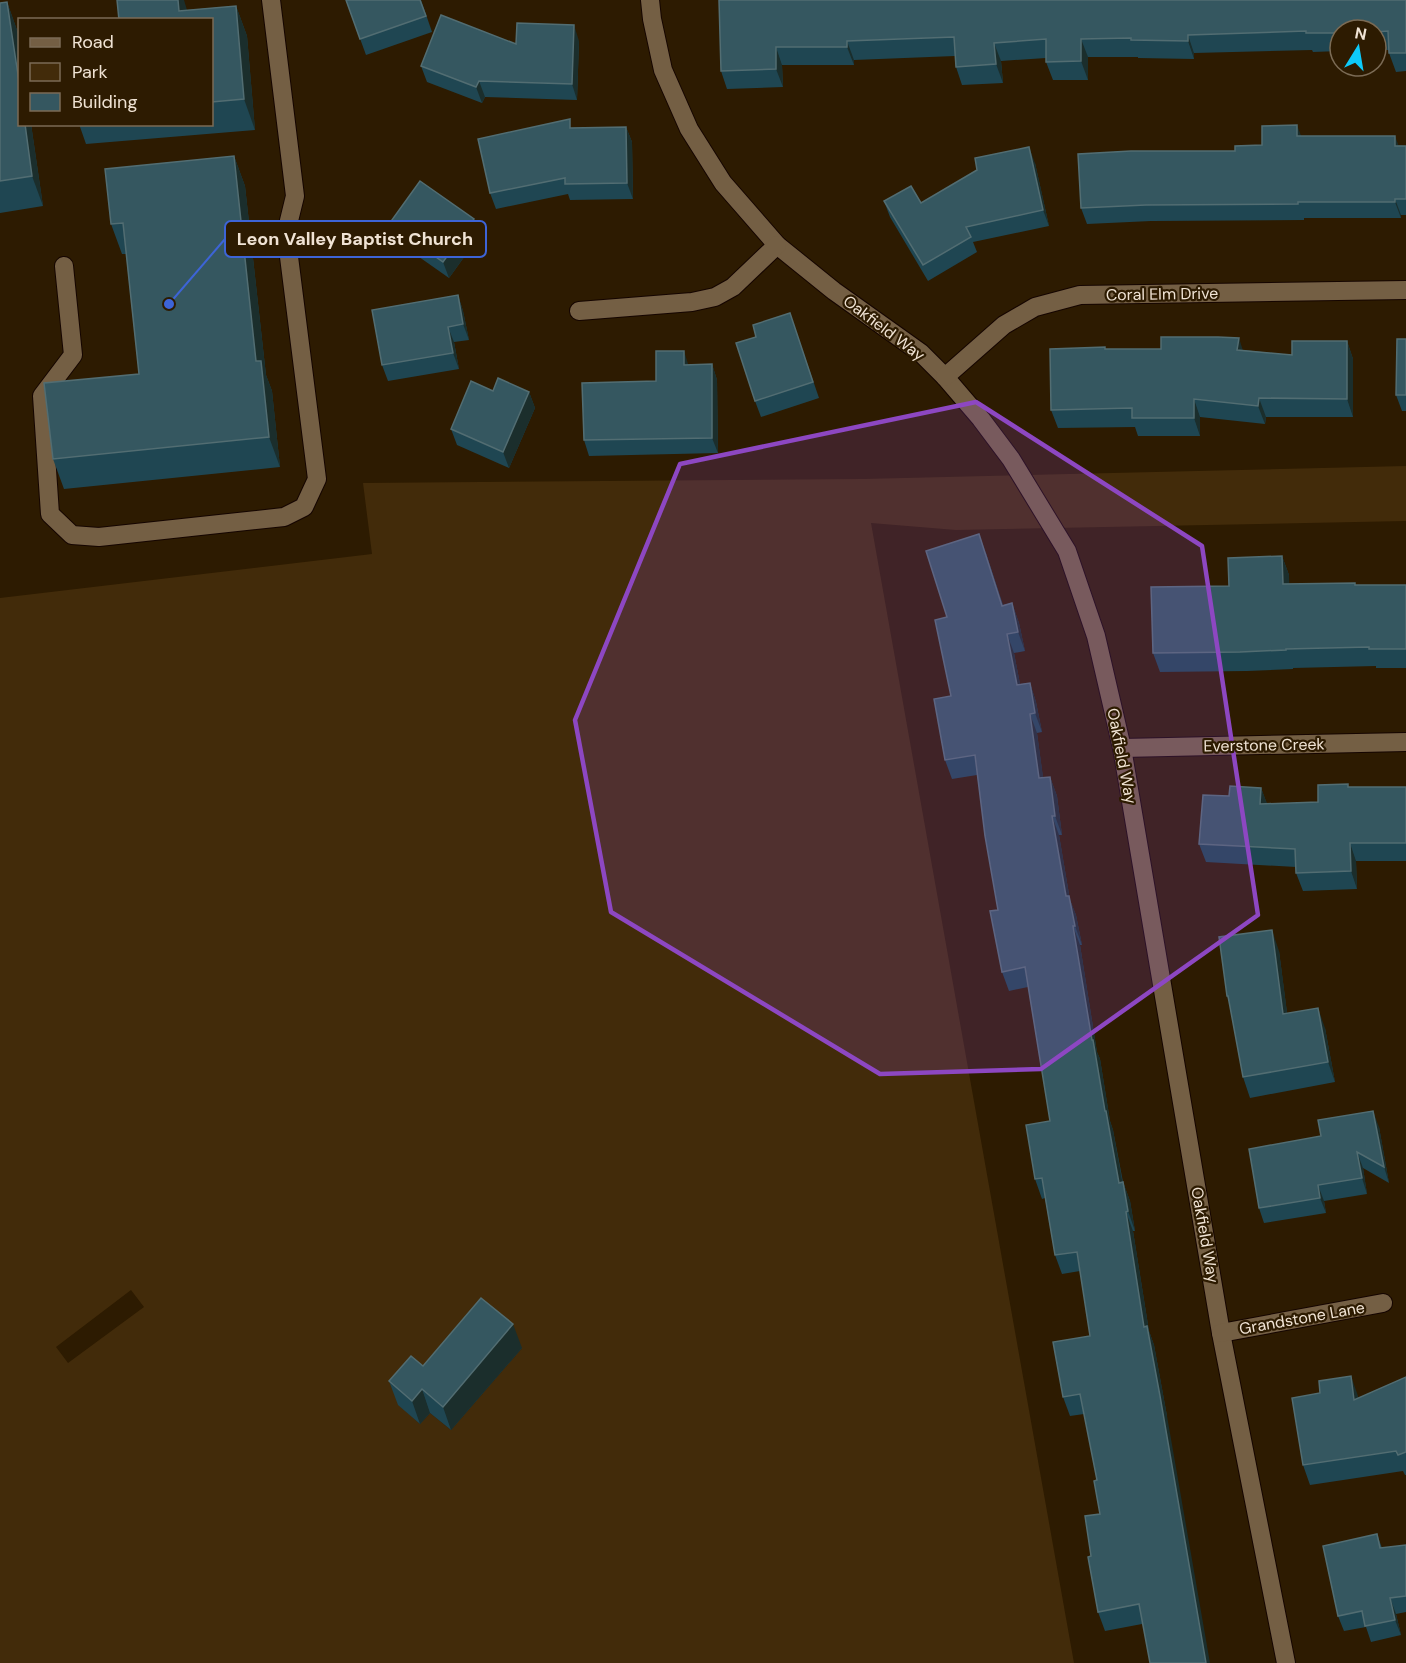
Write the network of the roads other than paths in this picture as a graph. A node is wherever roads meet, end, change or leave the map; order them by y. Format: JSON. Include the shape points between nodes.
{"nodes":[{"id":1,"x":271,"y":0,"type":"edge"},
{"id":2,"x":650,"y":0,"type":"edge"},
{"id":3,"x":777,"y":245,"type":"junction"},
{"id":4,"x":64,"y":266,"type":"dead end"},
{"id":5,"x":1406,"y":290,"type":"edge"},
{"id":6,"x":579,"y":311,"type":"dead end"},
{"id":7,"x":945,"y":377,"type":"junction"},
{"id":8,"x":1406,"y":742,"type":"edge"},
{"id":9,"x":1122,"y":748,"type":"junction"},
{"id":10,"x":1383,"y":1303,"type":"dead end"},
{"id":11,"x":1221,"y":1333,"type":"junction"},
{"id":12,"x":1286,"y":1663,"type":"edge"}],
"edges":[{"from":1,"to":4,"type":"street","via":[[295,196],[286,233],[318,479],[304,507],[284,517],[99,537],[72,535],[50,514],[42,396],[73,355]]},
{"from":2,"to":3,"type":"street","name":"Oakfield Way","via":[[663,70],[689,129],[723,183]]},
{"from":3,"to":6,"type":"street","via":[[733,287],[715,297]]},
{"from":3,"to":7,"type":"street","name":"Oakfield Way","via":[[921,353]]},
{"from":5,"to":7,"type":"street","name":"Coral Elm Drive","via":[[1080,295],[1035,307],[1004,325]]},
{"from":7,"to":9,"type":"street","name":"Oakfield Way","via":[[1011,459],[1067,551],[1096,636]]},
{"from":8,"to":9,"type":"street","name":"Everstone Creek"},
{"from":9,"to":11,"type":"street","name":"Oakfield Way"},
{"from":10,"to":11,"type":"street","name":"Grandstone Lane"},
{"from":11,"to":12,"type":"street","name":"Oakfield Way"}]}
